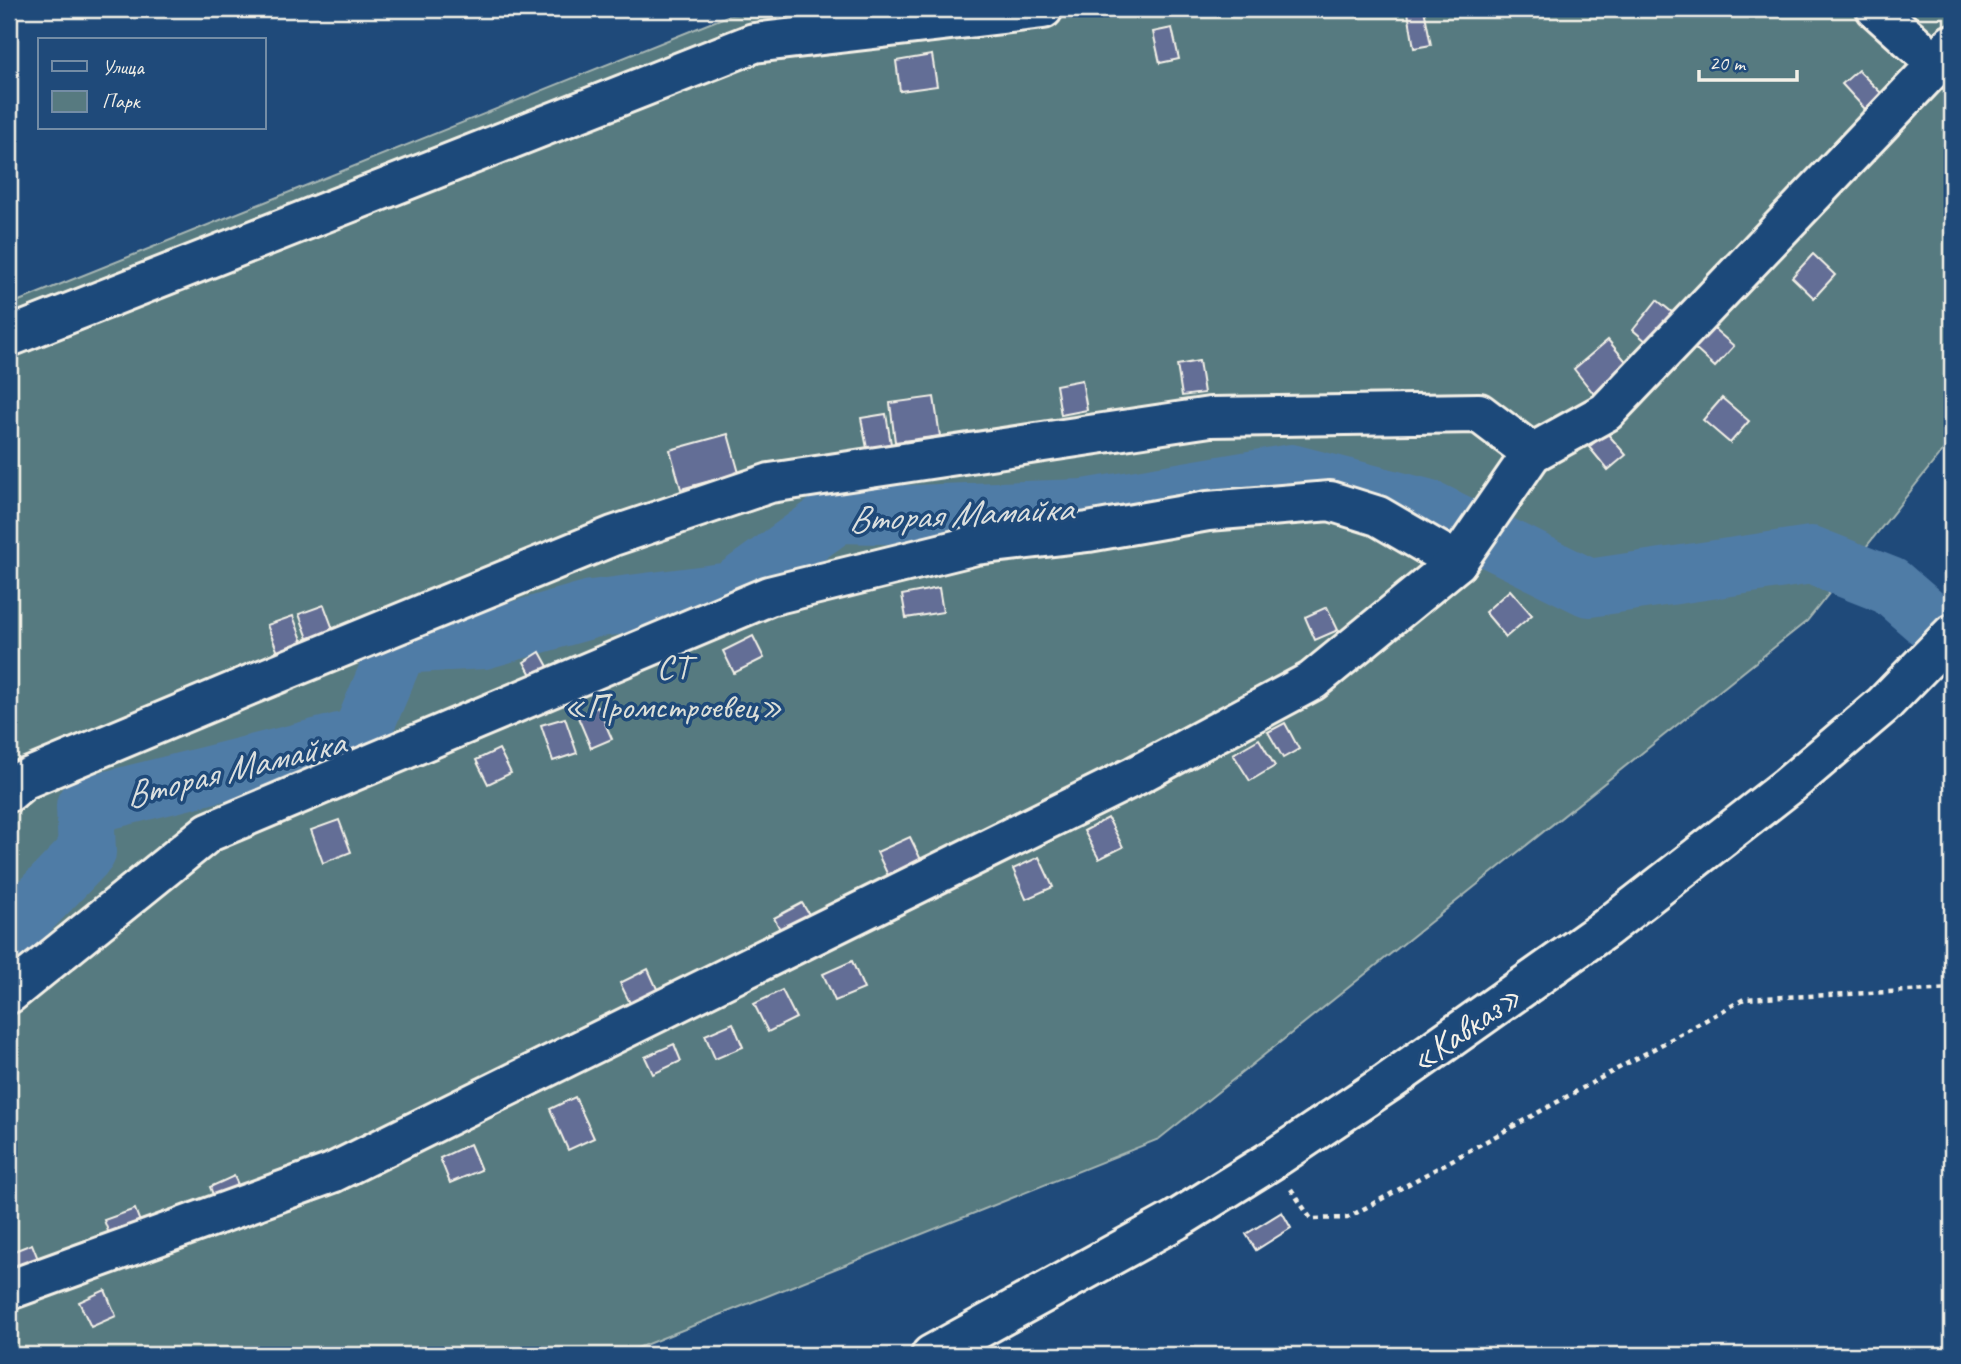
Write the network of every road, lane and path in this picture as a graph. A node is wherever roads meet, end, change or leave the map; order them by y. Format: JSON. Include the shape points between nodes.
{"nodes":[{"id":1,"x":1043,"y":9,"type":"edge"},
{"id":2,"x":1876,"y":9,"type":"edge"},
{"id":3,"x":1945,"y":54,"type":"edge"},
{"id":4,"x":9,"y":337,"type":"edge"},
{"id":5,"x":1532,"y":453,"type":"junction"},
{"id":6,"x":1457,"y":562,"type":"junction"},
{"id":7,"x":1952,"y":634,"type":"edge"},
{"id":8,"x":9,"y":792,"type":"edge"},
{"id":9,"x":1952,"y":989,"type":"edge"},
{"id":10,"x":9,"y":994,"type":"edge"},
{"id":11,"x":1272,"y":1160,"type":"junction"},
{"id":12,"x":9,"y":1290,"type":"edge"},
{"id":13,"x":931,"y":1355,"type":"edge"}],
"edges":[{"from":1,"to":4,"type":"main road","via":[[754,43]]},
{"from":2,"to":3,"type":"main road"},
{"from":3,"to":5,"type":"main road","via":[[1606,412]]},
{"from":5,"to":6,"type":"main road"},
{"from":5,"to":8,"type":"main road","via":[[1479,413],[1210,418],[771,483],[600,542],[23,780]]},
{"from":6,"to":10,"type":"main road","via":[[1378,516],[1330,500],[1208,511],[976,545],[769,596],[209,832]]},
{"from":6,"to":12,"type":"main road","via":[[1312,681],[1135,776],[332,1173]]},
{"from":7,"to":11,"type":"main road","name":"«Кавказ»","via":[[1883,705],[1788,786],[1606,928]]},
{"from":9,"to":11,"type":"path","via":[[1744,999],[1347,1218],[1311,1219]]},
{"from":11,"to":13,"type":"main road","name":"«Кавказ»","via":[[1176,1220]]}]}
